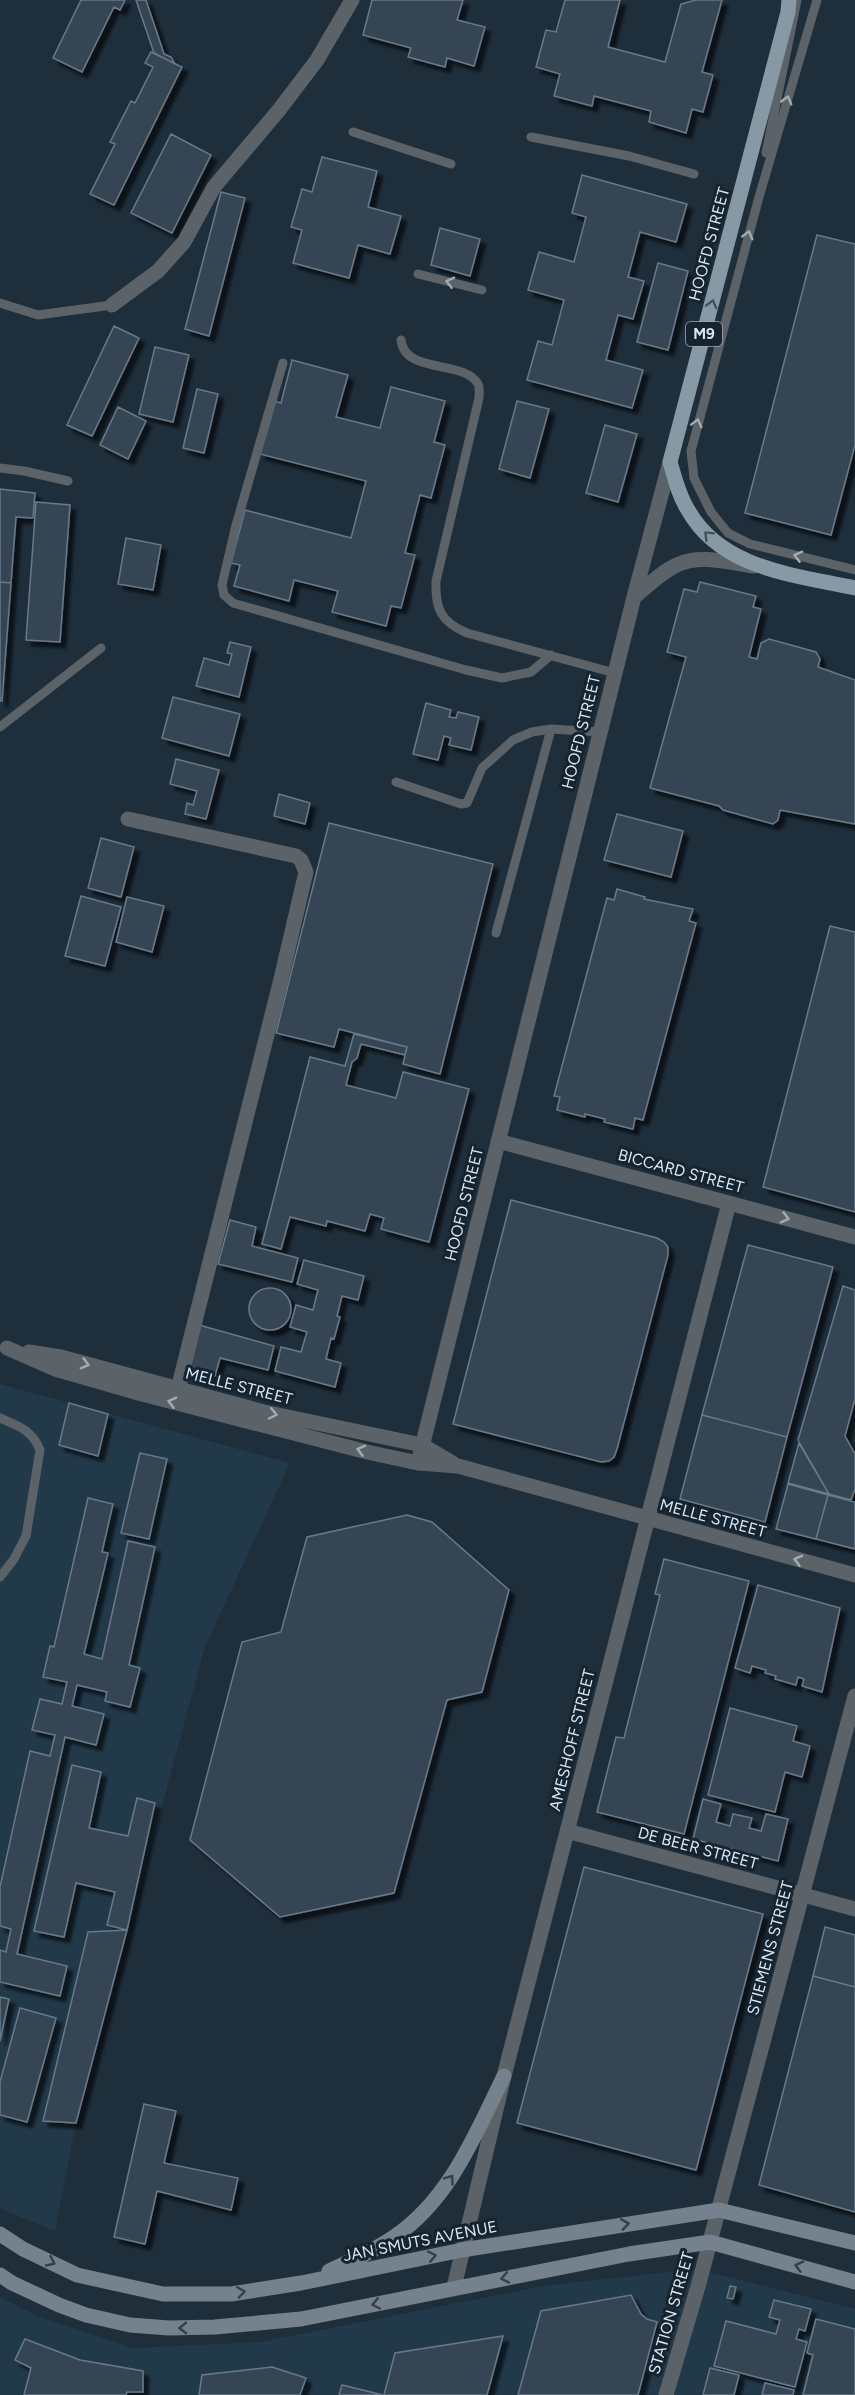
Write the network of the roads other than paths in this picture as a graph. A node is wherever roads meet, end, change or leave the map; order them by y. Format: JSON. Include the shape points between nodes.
{"nodes":[{"id":1,"x":352,"y":0,"type":"edge"},
{"id":2,"x":817,"y":0,"type":"edge"},
{"id":3,"x":792,"y":3,"type":"edge"},
{"id":4,"x":353,"y":132,"type":"dead end"},
{"id":5,"x":531,"y":137,"type":"dead end"},
{"id":6,"x":451,"y":164,"type":"dead end"},
{"id":7,"x":694,"y":174,"type":"dead end"},
{"id":8,"x":759,"y":197,"type":"junction"},
{"id":9,"x":418,"y":273,"type":"dead end"},
{"id":10,"x":483,"y":290,"type":"dead end"},
{"id":11,"x":0,"y":303,"type":"edge"},
{"id":12,"x":112,"y":305,"type":"joint"},
{"id":13,"x":402,"y":340,"type":"dead end"},
{"id":14,"x":283,"y":363,"type":"dead end"},
{"id":15,"x":670,"y":462,"type":"junction"},
{"id":16,"x":0,"y":468,"type":"edge"},
{"id":17,"x":68,"y":482,"type":"dead end"},
{"id":18,"x":756,"y":566,"type":"junction"},
{"id":19,"x":855,"y":570,"type":"edge"},
{"id":20,"x":855,"y":588,"type":"edge"},
{"id":21,"x":634,"y":597,"type":"junction"},
{"id":22,"x":101,"y":648,"type":"dead end"},
{"id":23,"x":551,"y":655,"type":"junction"},
{"id":24,"x":615,"y":673,"type":"junction"},
{"id":25,"x":0,"y":727,"type":"edge"},
{"id":26,"x":551,"y":729,"type":"junction"},
{"id":27,"x":600,"y":732,"type":"junction"},
{"id":28,"x":396,"y":782,"type":"dead end"},
{"id":29,"x":128,"y":819,"type":"dead end"},
{"id":30,"x":496,"y":933,"type":"dead end"},
{"id":31,"x":498,"y":1141,"type":"junction"},
{"id":32,"x":729,"y":1203,"type":"junction"},
{"id":33,"x":855,"y":1237,"type":"edge"},
{"id":34,"x":4,"y":1347,"type":"edge"},
{"id":35,"x":178,"y":1389,"type":"junction"},
{"id":36,"x":0,"y":1418,"type":"edge"},
{"id":37,"x":423,"y":1445,"type":"junction"},
{"id":38,"x":418,"y":1463,"type":"junction"},
{"id":39,"x":458,"y":1466,"type":"junction"},
{"id":40,"x":647,"y":1520,"type":"junction"},
{"id":41,"x":855,"y":1575,"type":"edge"},
{"id":42,"x":0,"y":1577,"type":"edge"},
{"id":43,"x":855,"y":1696,"type":"edge"},
{"id":44,"x":567,"y":1831,"type":"junction"},
{"id":45,"x":803,"y":1895,"type":"junction"},
{"id":46,"x":855,"y":1909,"type":"edge"},
{"id":47,"x":504,"y":2076,"type":"junction"},
{"id":48,"x":718,"y":2210,"type":"junction"},
{"id":49,"x":0,"y":2234,"type":"edge"},
{"id":50,"x":710,"y":2242,"type":"junction"},
{"id":51,"x":855,"y":2243,"type":"edge"},
{"id":52,"x":462,"y":2250,"type":"junction"},
{"id":53,"x":0,"y":2275,"type":"edge"},
{"id":54,"x":855,"y":2282,"type":"edge"},
{"id":55,"x":301,"y":2283,"type":"junction"},
{"id":56,"x":454,"y":2287,"type":"junction"},
{"id":57,"x":666,"y":2395,"type":"edge"}],
"edges":[{"from":1,"to":12,"type":"street","via":[[317,60],[214,187],[177,252]]},
{"from":8,"to":2,"type":"lane","one_way":true},
{"from":3,"to":8,"type":"lane"},
{"from":15,"to":3,"type":"main road","name":"HOOFD STREET","number":"M9","one_way":true},
{"from":4,"to":6,"type":"lane"},
{"from":5,"to":7,"type":"lane","via":[[629,156]]},
{"from":19,"to":8,"type":"lane","one_way":true,"via":[[750,544],[728,533],[711,512],[694,478],[693,440]]},
{"from":10,"to":9,"type":"lane","one_way":true},
{"from":11,"to":12,"type":"lane","via":[[38,315]]},
{"from":13,"to":23,"type":"lane","via":[[402,348],[410,357],[466,375],[479,388],[436,581],[442,616],[467,633]]},
{"from":14,"to":23,"type":"lane","via":[[236,525],[222,585],[224,595],[233,603],[502,678],[531,672]]},
{"from":18,"to":15,"type":"main road","one_way":true,"via":[[705,534],[688,512]]},
{"from":15,"to":21,"type":"street","name":"HOOFD STREET"},
{"from":16,"to":17,"type":"lane"},
{"from":18,"to":20,"type":"main road"},
{"from":18,"to":21,"type":"street","via":[[709,560],[682,562]]},
{"from":21,"to":24,"type":"street","name":"HOOFD STREET"},
{"from":22,"to":25,"type":"lane"},
{"from":23,"to":24,"type":"lane"},
{"from":24,"to":27,"type":"street","name":"HOOFD STREET"},
{"from":26,"to":27,"type":"lane"},
{"from":26,"to":28,"type":"lane","via":[[513,740],[482,768],[467,803]]},
{"from":26,"to":30,"type":"lane"},
{"from":27,"to":31,"type":"street","name":"HOOFD STREET"},
{"from":29,"to":35,"type":"street","via":[[296,856],[306,872]]},
{"from":31,"to":32,"type":"street","name":"BICCARD STREET"},
{"from":31,"to":37,"type":"street","name":"HOOFD STREET"},
{"from":32,"to":33,"type":"street","name":"BICCARD STREET","one_way":true},
{"from":32,"to":40,"type":"street","name":"AMESHOFF STREET"},
{"from":34,"to":35,"type":"street","name":"MELLE STREET","one_way":true,"via":[[61,1357]]},
{"from":38,"to":34,"type":"street","name":"MELLE STREET","one_way":true,"via":[[142,1394],[55,1369]]},
{"from":35,"to":37,"type":"street","name":"MELLE STREET","one_way":true,"via":[[264,1412]]},
{"from":36,"to":42,"type":"lane","via":[[26,1429],[40,1450],[26,1536]]},
{"from":37,"to":38,"type":"street","name":"HOOFD STREET"},
{"from":37,"to":39,"type":"street","name":"MELLE STREET"},
{"from":38,"to":39,"type":"street","name":"MELLE STREET"},
{"from":39,"to":40,"type":"street","name":"MELLE STREET"},
{"from":41,"to":40,"type":"street","name":"MELLE STREET","one_way":true},
{"from":40,"to":44,"type":"street","name":"AMESHOFF STREET"},
{"from":43,"to":45,"type":"street","name":"STIEMENS STREET"},
{"from":44,"to":45,"type":"street","name":"DE BEER STREET"},
{"from":44,"to":47,"type":"street","name":"AMESHOFF STREET"},
{"from":45,"to":46,"type":"street","name":"DE BEER STREET"},
{"from":45,"to":48,"type":"street","name":"STIEMENS STREET"},
{"from":47,"to":52,"type":"street","name":"AMESHOFF STREET"},
{"from":55,"to":47,"type":"main road","one_way":true,"via":[[394,2237],[426,2210],[453,2176]]},
{"from":48,"to":50,"type":"street","name":"STIEMENS STREET"},
{"from":48,"to":51,"type":"main road","name":"JAN SMUTS AVENUE"},
{"from":52,"to":48,"type":"main road","name":"JAN SMUTS AVENUE","one_way":true},
{"from":49,"to":55,"type":"main road","name":"JAN SMUTS AVENUE","one_way":true,"via":[[23,2250],[77,2275],[164,2294],[231,2294]]},
{"from":54,"to":50,"type":"main road","one_way":true},
{"from":50,"to":56,"type":"main road","one_way":true},
{"from":50,"to":57,"type":"street","name":"STATION STREET"},
{"from":55,"to":52,"type":"main road","name":"JAN SMUTS AVENUE","one_way":true},
{"from":52,"to":56,"type":"street","name":"AMESHOFF STREET"},
{"from":56,"to":53,"type":"main road","one_way":true,"via":[[301,2319],[169,2328],[130,2325],[86,2315]]}]}
